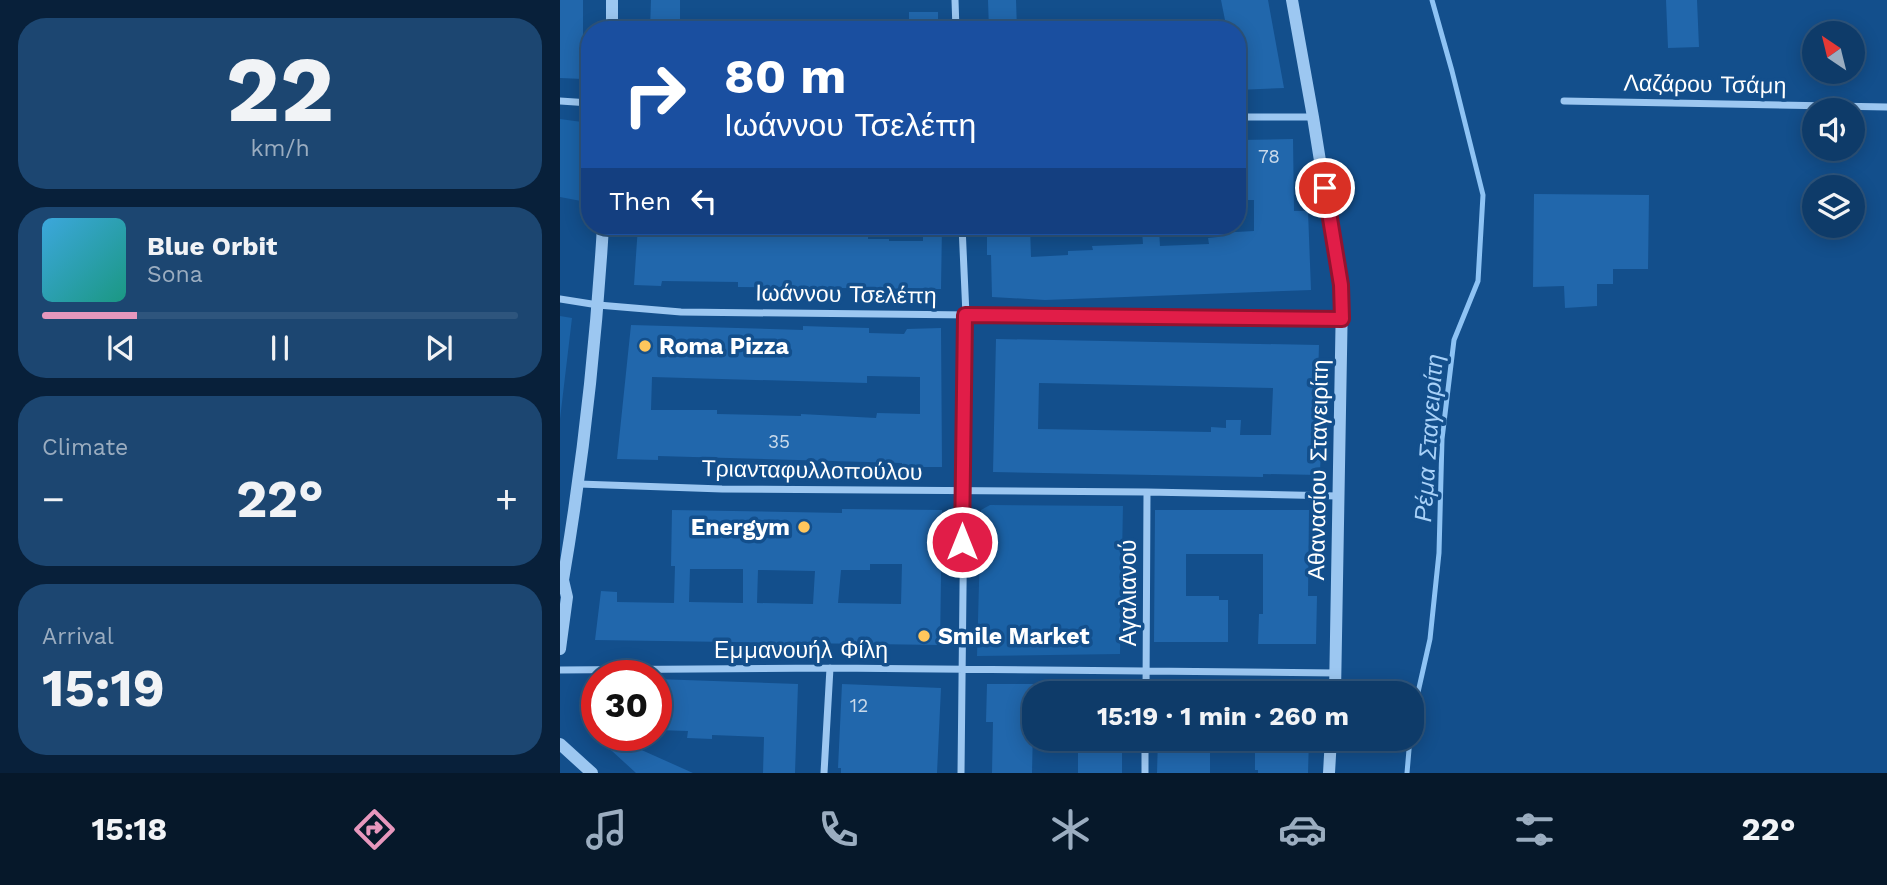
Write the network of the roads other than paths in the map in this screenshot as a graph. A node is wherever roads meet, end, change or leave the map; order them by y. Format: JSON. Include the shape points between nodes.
{"nodes":[{"id":1,"x":612,"y":0,"type":"edge"},
{"id":2,"x":955,"y":0,"type":"edge"},
{"id":3,"x":1292,"y":0,"type":"edge"},
{"id":4,"x":612,"y":21,"type":"edge"},
{"id":5,"x":956,"y":21,"type":"edge"},
{"id":6,"x":560,"y":101,"type":"edge"},
{"id":7,"x":1564,"y":101,"type":"dead end"},
{"id":8,"x":581,"y":102,"type":"edge"},
{"id":9,"x":1887,"y":107,"type":"edge"},
{"id":10,"x":1246,"y":117,"type":"edge"},
{"id":11,"x":1313,"y":117,"type":"junction"},
{"id":12,"x":602,"y":235,"type":"edge"},
{"id":13,"x":962,"y":235,"type":"edge"},
{"id":14,"x":560,"y":299,"type":"edge"},
{"id":15,"x":598,"y":306,"type":"junction"},
{"id":16,"x":965,"y":315,"type":"junction"},
{"id":17,"x":1342,"y":319,"type":"junction"},
{"id":18,"x":579,"y":484,"type":"junction"},
{"id":19,"x":963,"y":491,"type":"junction"},
{"id":20,"x":1147,"y":492,"type":"junction"},
{"id":21,"x":1338,"y":496,"type":"junction"},
{"id":22,"x":562,"y":583,"type":"edge"},
{"id":23,"x":560,"y":649,"type":"edge"},
{"id":24,"x":830,"y":668,"type":"junction"},
{"id":25,"x":962,"y":669,"type":"junction"},
{"id":26,"x":560,"y":670,"type":"edge"},
{"id":27,"x":1146,"y":671,"type":"junction"},
{"id":28,"x":1337,"y":673,"type":"junction"},
{"id":29,"x":1146,"y":681,"type":"edge"},
{"id":30,"x":1336,"y":681,"type":"edge"},
{"id":31,"x":560,"y":743,"type":"edge"},
{"id":32,"x":1145,"y":751,"type":"edge"},
{"id":33,"x":1330,"y":751,"type":"edge"},
{"id":34,"x":592,"y":773,"type":"edge"},
{"id":35,"x":824,"y":773,"type":"edge"},
{"id":36,"x":961,"y":773,"type":"edge"},
{"id":37,"x":1145,"y":773,"type":"edge"},
{"id":38,"x":1329,"y":773,"type":"edge"}],
"edges":[{"from":1,"to":4,"type":"street"},
{"from":2,"to":5,"type":"street"},
{"from":3,"to":11,"type":"street","name":"Αθανασίου Σταγειρίτη"},
{"from":6,"to":8,"type":"street"},
{"from":7,"to":9,"type":"street","name":"Λαζάρου Τσάμη"},
{"from":10,"to":11,"type":"street"},
{"from":11,"to":17,"type":"street","name":"Αθανασίου Σταγειρίτη","via":[[1341,285]]},
{"from":12,"to":15,"type":"street"},
{"from":13,"to":16,"type":"street"},
{"from":14,"to":15,"type":"street","name":"Ιωάννου Τσελέπη"},
{"from":15,"to":16,"type":"street","name":"Ιωάννου Τσελέπη","via":[[681,312]]},
{"from":15,"to":18,"type":"street"},
{"from":16,"to":17,"type":"street","name":"Ιωάννου Τσελέπη"},
{"from":16,"to":19,"type":"street"},
{"from":17,"to":21,"type":"street","name":"Αθανασίου Σταγειρίτη"},
{"from":18,"to":19,"type":"street","name":"Τριανταφυλλοπούλου"},
{"from":18,"to":22,"type":"street"},
{"from":19,"to":20,"type":"street","name":"Τριανταφυλλοπούλου"},
{"from":19,"to":25,"type":"street"},
{"from":20,"to":21,"type":"street","name":"Τριανταφυλλοπούλου"},
{"from":20,"to":27,"type":"street","name":"Αγαλιανού"},
{"from":21,"to":28,"type":"street","name":"Αθανασίου Σταγειρίτη"},
{"from":22,"to":23,"type":"street","via":[[566,597]]},
{"from":24,"to":25,"type":"street","name":"Εμμανουήλ Φίλη"},
{"from":24,"to":26,"type":"street","name":"Εμμανουήλ Φίλη"},
{"from":24,"to":35,"type":"street"},
{"from":25,"to":27,"type":"street","name":"Εμμανουήλ Φίλη"},
{"from":25,"to":36,"type":"street"},
{"from":27,"to":28,"type":"street","name":"Εμμανουήλ Φίλη"},
{"from":27,"to":29,"type":"street","name":"Αγαλιανού"},
{"from":28,"to":30,"type":"street","name":"Αθανασίου Σταγειρίτη"},
{"from":31,"to":34,"type":"street"},
{"from":32,"to":37,"type":"street"},
{"from":33,"to":38,"type":"street"}]}
